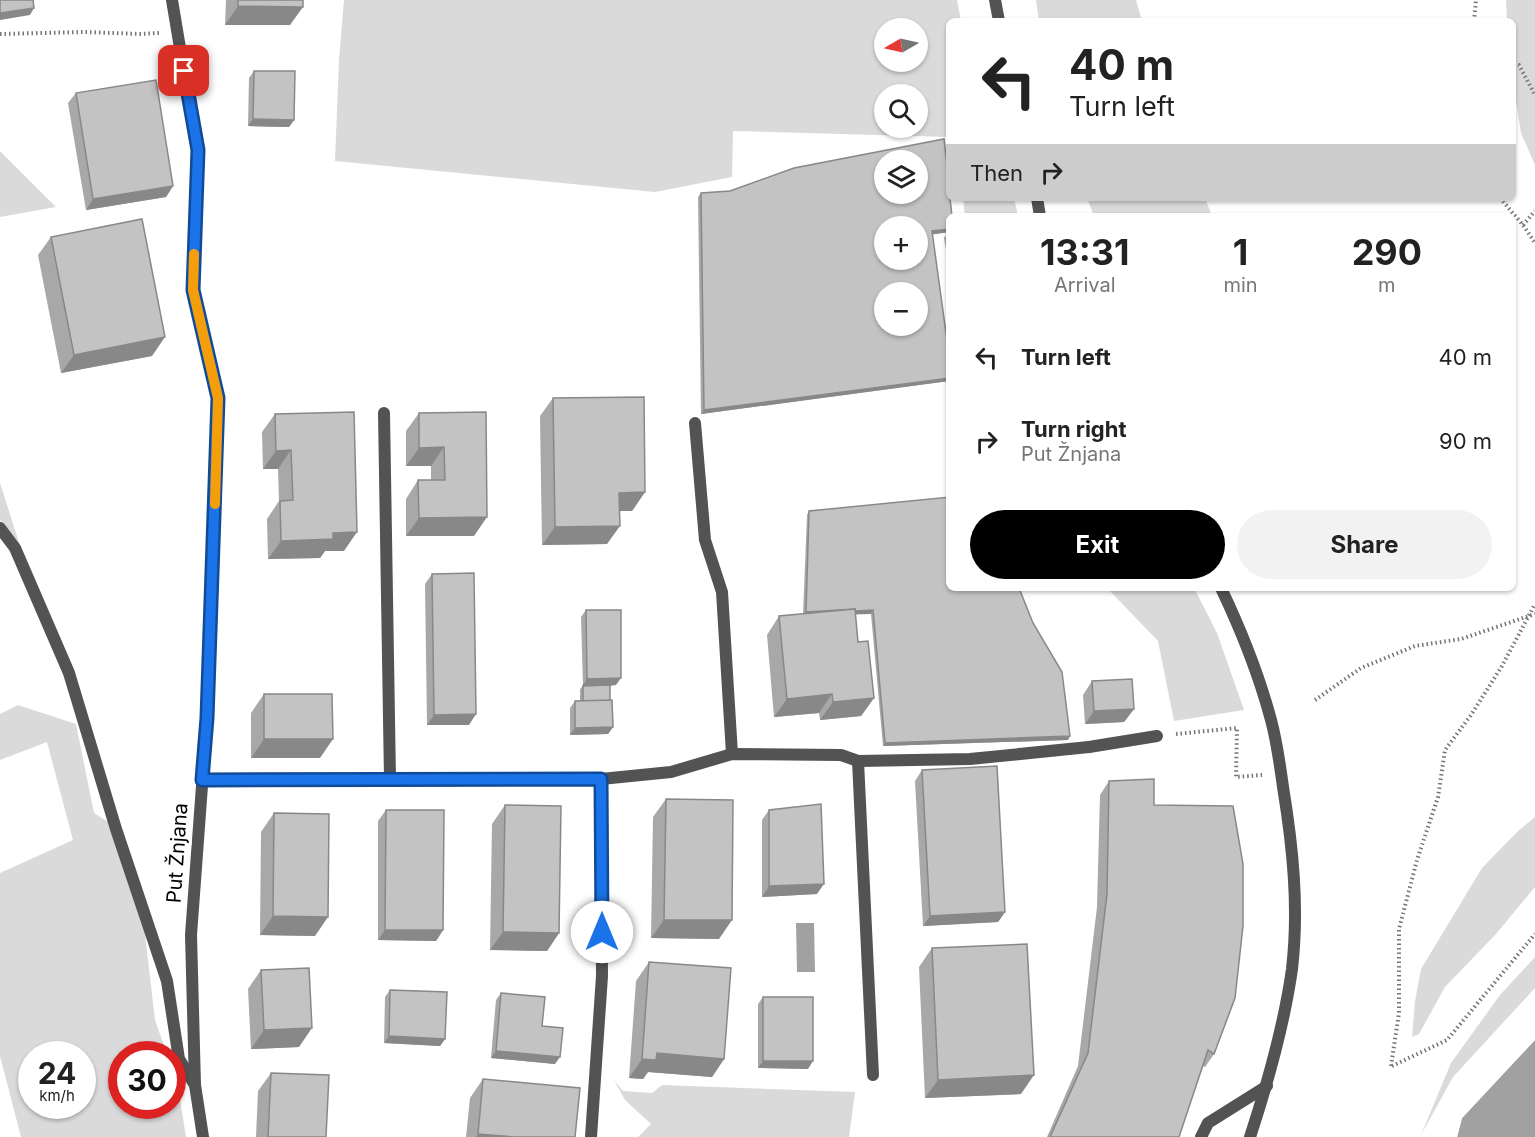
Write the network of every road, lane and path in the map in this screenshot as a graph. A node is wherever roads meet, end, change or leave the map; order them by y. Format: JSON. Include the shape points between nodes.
{"nodes":[{"id":1,"x":172,"y":0,"type":"edge"},
{"id":2,"x":995,"y":0,"type":"edge"},
{"id":3,"x":1476,"y":0,"type":"edge"},
{"id":4,"x":998,"y":18,"type":"edge"},
{"id":5,"x":1474,"y":18,"type":"edge"},
{"id":6,"x":177,"y":32,"type":"junction"},
{"id":7,"x":0,"y":34,"type":"edge"},
{"id":8,"x":1516,"y":64,"type":"edge"},
{"id":9,"x":1535,"y":95,"type":"edge"},
{"id":10,"x":1503,"y":201,"type":"edge"},
{"id":11,"x":1535,"y":211,"type":"edge"},
{"id":12,"x":1513,"y":213,"type":"edge"},
{"id":13,"x":1516,"y":217,"type":"edge"},
{"id":14,"x":1523,"y":225,"type":"junction"},
{"id":15,"x":1535,"y":243,"type":"edge"},
{"id":16,"x":384,"y":413,"type":"dead end"},
{"id":17,"x":695,"y":423,"type":"dead end"},
{"id":18,"x":0,"y":528,"type":"edge"},
{"id":19,"x":1222,"y":591,"type":"edge"},
{"id":20,"x":1535,"y":604,"type":"edge"},
{"id":21,"x":1535,"y":614,"type":"edge"},
{"id":22,"x":1530,"y":617,"type":"junction"},
{"id":23,"x":1315,"y":700,"type":"dead end"},
{"id":24,"x":1157,"y":736,"type":"joint"},
{"id":25,"x":732,"y":754,"type":"junction"},
{"id":26,"x":858,"y":761,"type":"junction"},
{"id":27,"x":1281,"y":773,"type":"junction"},
{"id":28,"x":390,"y":778,"type":"junction"},
{"id":29,"x":601,"y":779,"type":"junction"},
{"id":30,"x":202,"y":780,"type":"junction"},
{"id":31,"x":1535,"y":934,"type":"edge"},
{"id":32,"x":873,"y":1075,"type":"dead end"},
{"id":33,"x":195,"y":1085,"type":"junction"},
{"id":34,"x":1267,"y":1086,"type":"junction"},
{"id":35,"x":203,"y":1137,"type":"edge"},
{"id":36,"x":591,"y":1137,"type":"edge"},
{"id":37,"x":1200,"y":1137,"type":"edge"},
{"id":38,"x":1250,"y":1137,"type":"edge"}],
"edges":[{"from":1,"to":6,"type":"street","name":"Put Žnjana"},
{"from":2,"to":4,"type":"street"},
{"from":3,"to":5,"type":"path"},
{"from":6,"to":7,"type":"path"},
{"from":6,"to":30,"type":"street","name":"Put Žnjana","via":[[198,150],[193,290],[218,398]]},
{"from":8,"to":9,"type":"path"},
{"from":10,"to":12,"type":"path"},
{"from":11,"to":14,"type":"path"},
{"from":13,"to":14,"type":"path"},
{"from":14,"to":15,"type":"path"},
{"from":16,"to":28,"type":"street"},
{"from":17,"to":25,"type":"street","via":[[705,540],[722,592]]},
{"from":18,"to":33,"type":"street","via":[[15,548],[69,673],[167,981],[179,1059]]},
{"from":19,"to":27,"type":"street","via":[[1271,720]]},
{"from":20,"to":22,"type":"path"},
{"from":21,"to":22,"type":"path"},
{"from":22,"to":23,"type":"path","via":[[1461,639],[1414,646],[1361,668]]},
{"from":22,"to":31,"type":"path","via":[[1471,715],[1445,750],[1438,797],[1399,929],[1399,1013],[1391,1066],[1447,1040]]},
{"from":24,"to":26,"type":"street","via":[[970,759]]},
{"from":24,"to":27,"type":"path","via":[[1238,728],[1236,777]]},
{"from":25,"to":26,"type":"street","via":[[841,755]]},
{"from":25,"to":29,"type":"street","via":[[671,772]]},
{"from":26,"to":32,"type":"street"},
{"from":27,"to":34,"type":"street","via":[[1292,841],[1296,909],[1292,968]]},
{"from":28,"to":29,"type":"street"},
{"from":28,"to":30,"type":"street"},
{"from":29,"to":36,"type":"street","via":[[602,976]]},
{"from":30,"to":33,"type":"street","name":"Put Žnjana","via":[[191,935]]},
{"from":33,"to":35,"type":"street","name":"Put Žnjana"},
{"from":34,"to":37,"type":"street","via":[[1208,1123]]},
{"from":34,"to":38,"type":"street"}]}
